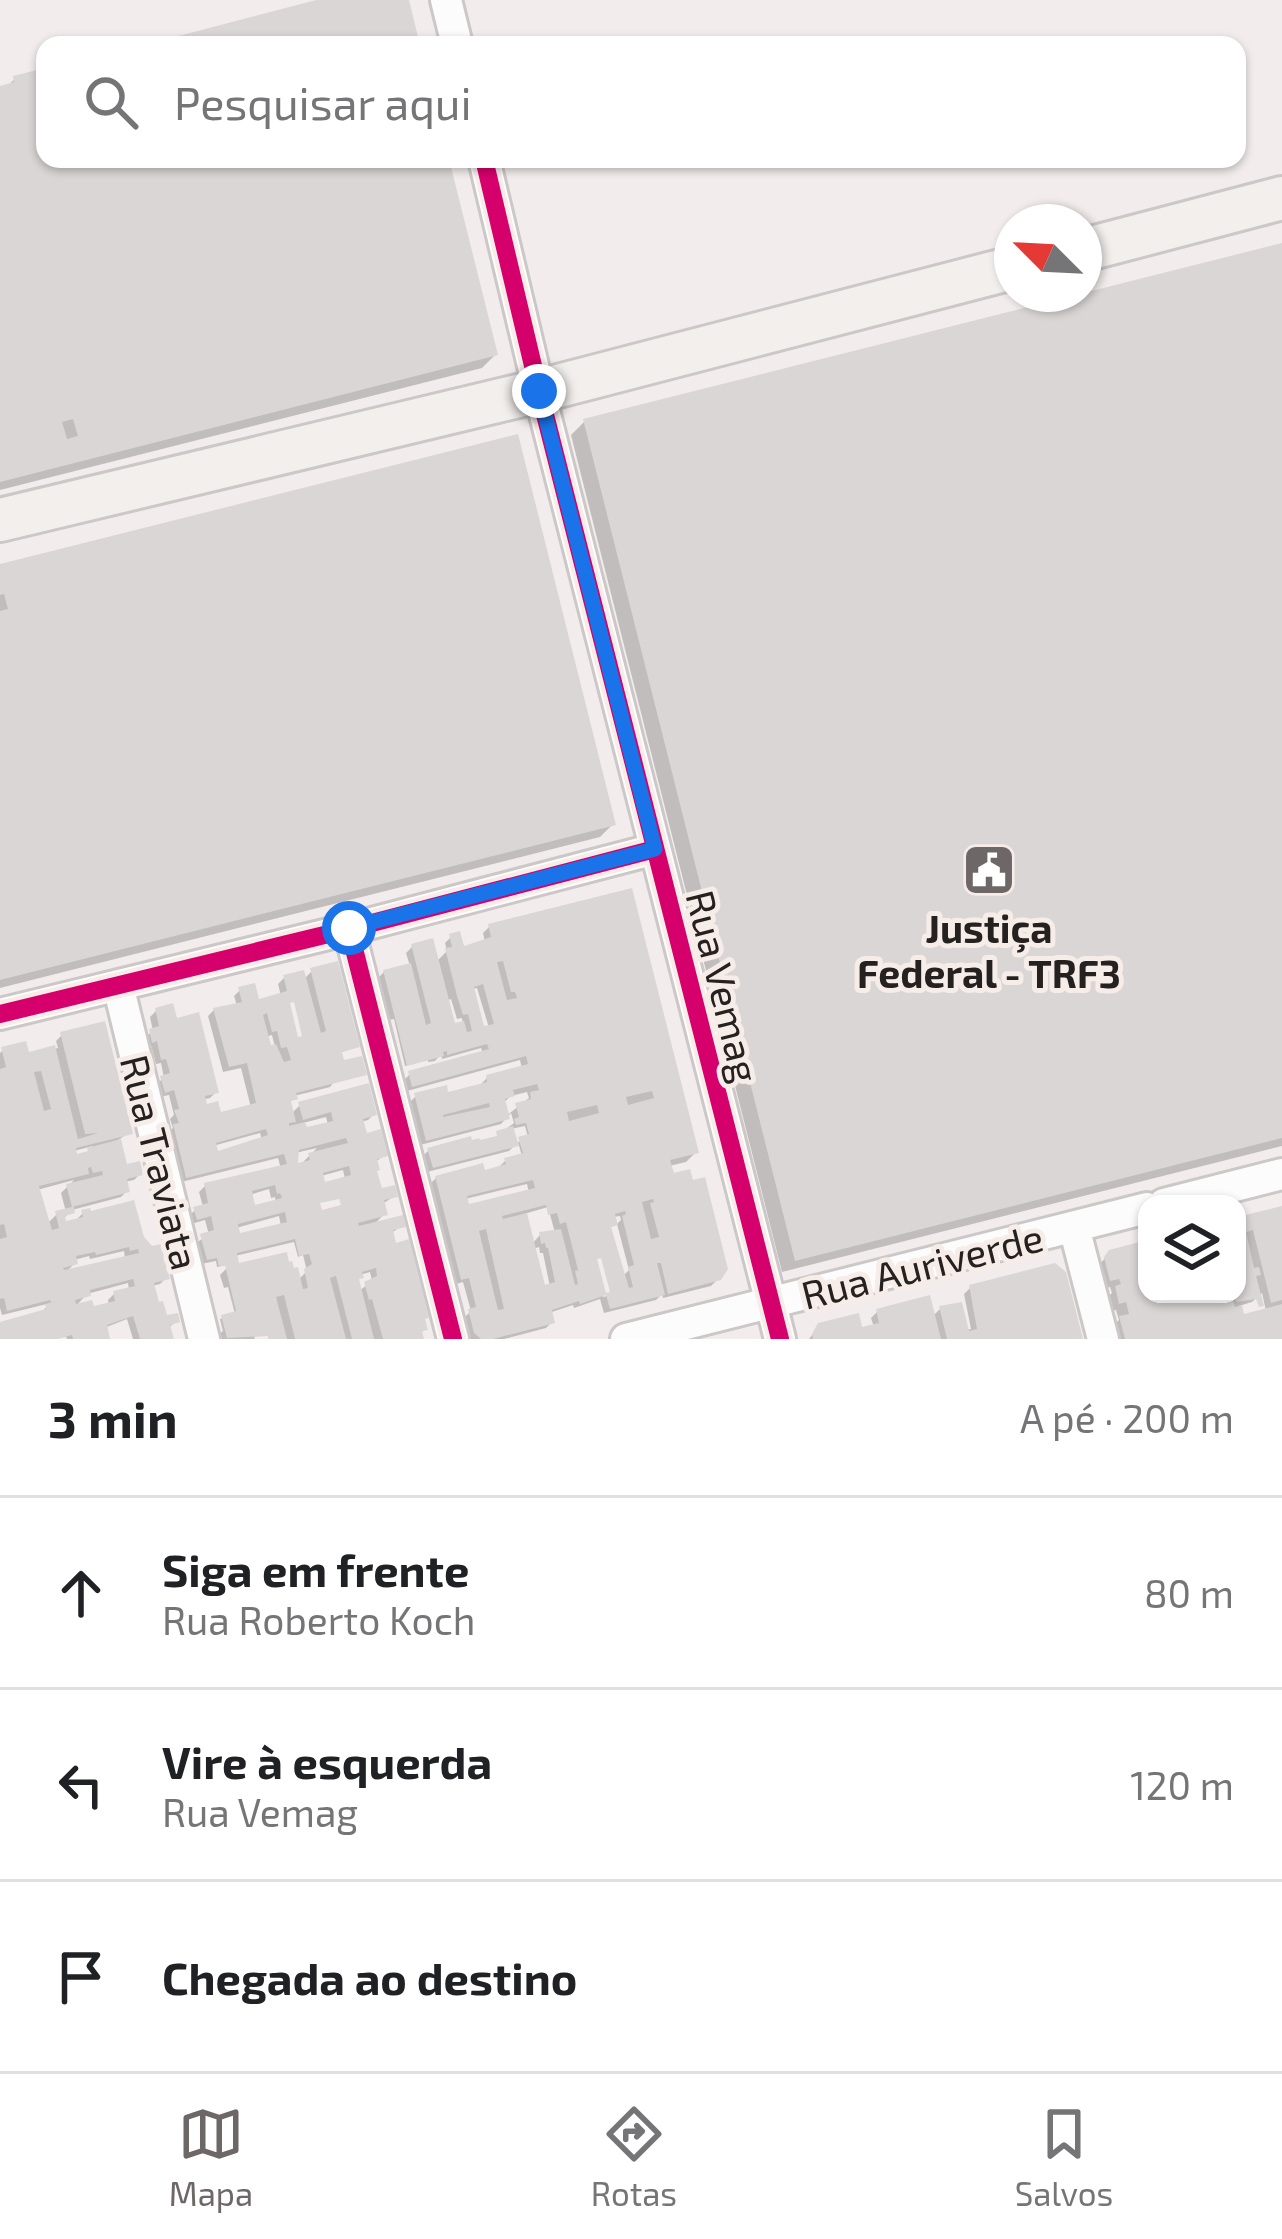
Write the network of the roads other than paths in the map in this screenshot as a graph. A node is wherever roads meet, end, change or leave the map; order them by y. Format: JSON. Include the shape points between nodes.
{"nodes":[{"id":1,"x":446,"y":0,"type":"edge"},
{"id":2,"x":455,"y":36,"type":"edge"},
{"id":3,"x":486,"y":168,"type":"edge"},
{"id":4,"x":1282,"y":198,"type":"edge"},
{"id":5,"x":1102,"y":245,"type":"edge"},
{"id":6,"x":994,"y":273,"type":"edge"},
{"id":7,"x":539,"y":391,"type":"junction"},
{"id":8,"x":0,"y":520,"type":"edge"},
{"id":9,"x":655,"y":849,"type":"junction"},
{"id":10,"x":349,"y":928,"type":"junction"},
{"id":11,"x":118,"y":985,"type":"junction"},
{"id":12,"x":0,"y":1014,"type":"edge"},
{"id":13,"x":1282,"y":1174,"type":"edge"},
{"id":14,"x":1199,"y":1195,"type":"edge"},
{"id":15,"x":1138,"y":1210,"type":"edge"},
{"id":16,"x":1075,"y":1227,"type":"junction"},
{"id":17,"x":771,"y":1304,"type":"junction"},
{"id":18,"x":204,"y":1339,"type":"edge"},
{"id":19,"x":453,"y":1339,"type":"edge"},
{"id":20,"x":626,"y":1339,"type":"edge"},
{"id":21,"x":780,"y":1339,"type":"edge"},
{"id":22,"x":1103,"y":1339,"type":"edge"}],
"edges":[{"from":1,"to":2,"type":"street"},
{"from":3,"to":7,"type":"street","name":"Rua Vemag"},
{"from":4,"to":5,"type":"main road"},
{"from":6,"to":7,"type":"main road"},
{"from":7,"to":8,"type":"main road"},
{"from":7,"to":9,"type":"street","name":"Rua Vemag"},
{"from":9,"to":10,"type":"street"},
{"from":9,"to":17,"type":"street","name":"Rua Vemag"},
{"from":10,"to":11,"type":"street"},
{"from":10,"to":19,"type":"street"},
{"from":11,"to":12,"type":"street"},
{"from":11,"to":18,"type":"street","name":"Rua Traviata"},
{"from":13,"to":14,"type":"street"},
{"from":15,"to":16,"type":"street","name":"Rua Auriverde"},
{"from":16,"to":17,"type":"street","name":"Rua Auriverde"},
{"from":16,"to":22,"type":"street"},
{"from":17,"to":20,"type":"street","name":"Rua Auriverde"},
{"from":17,"to":21,"type":"street","name":"Rua Vemag"}]}
